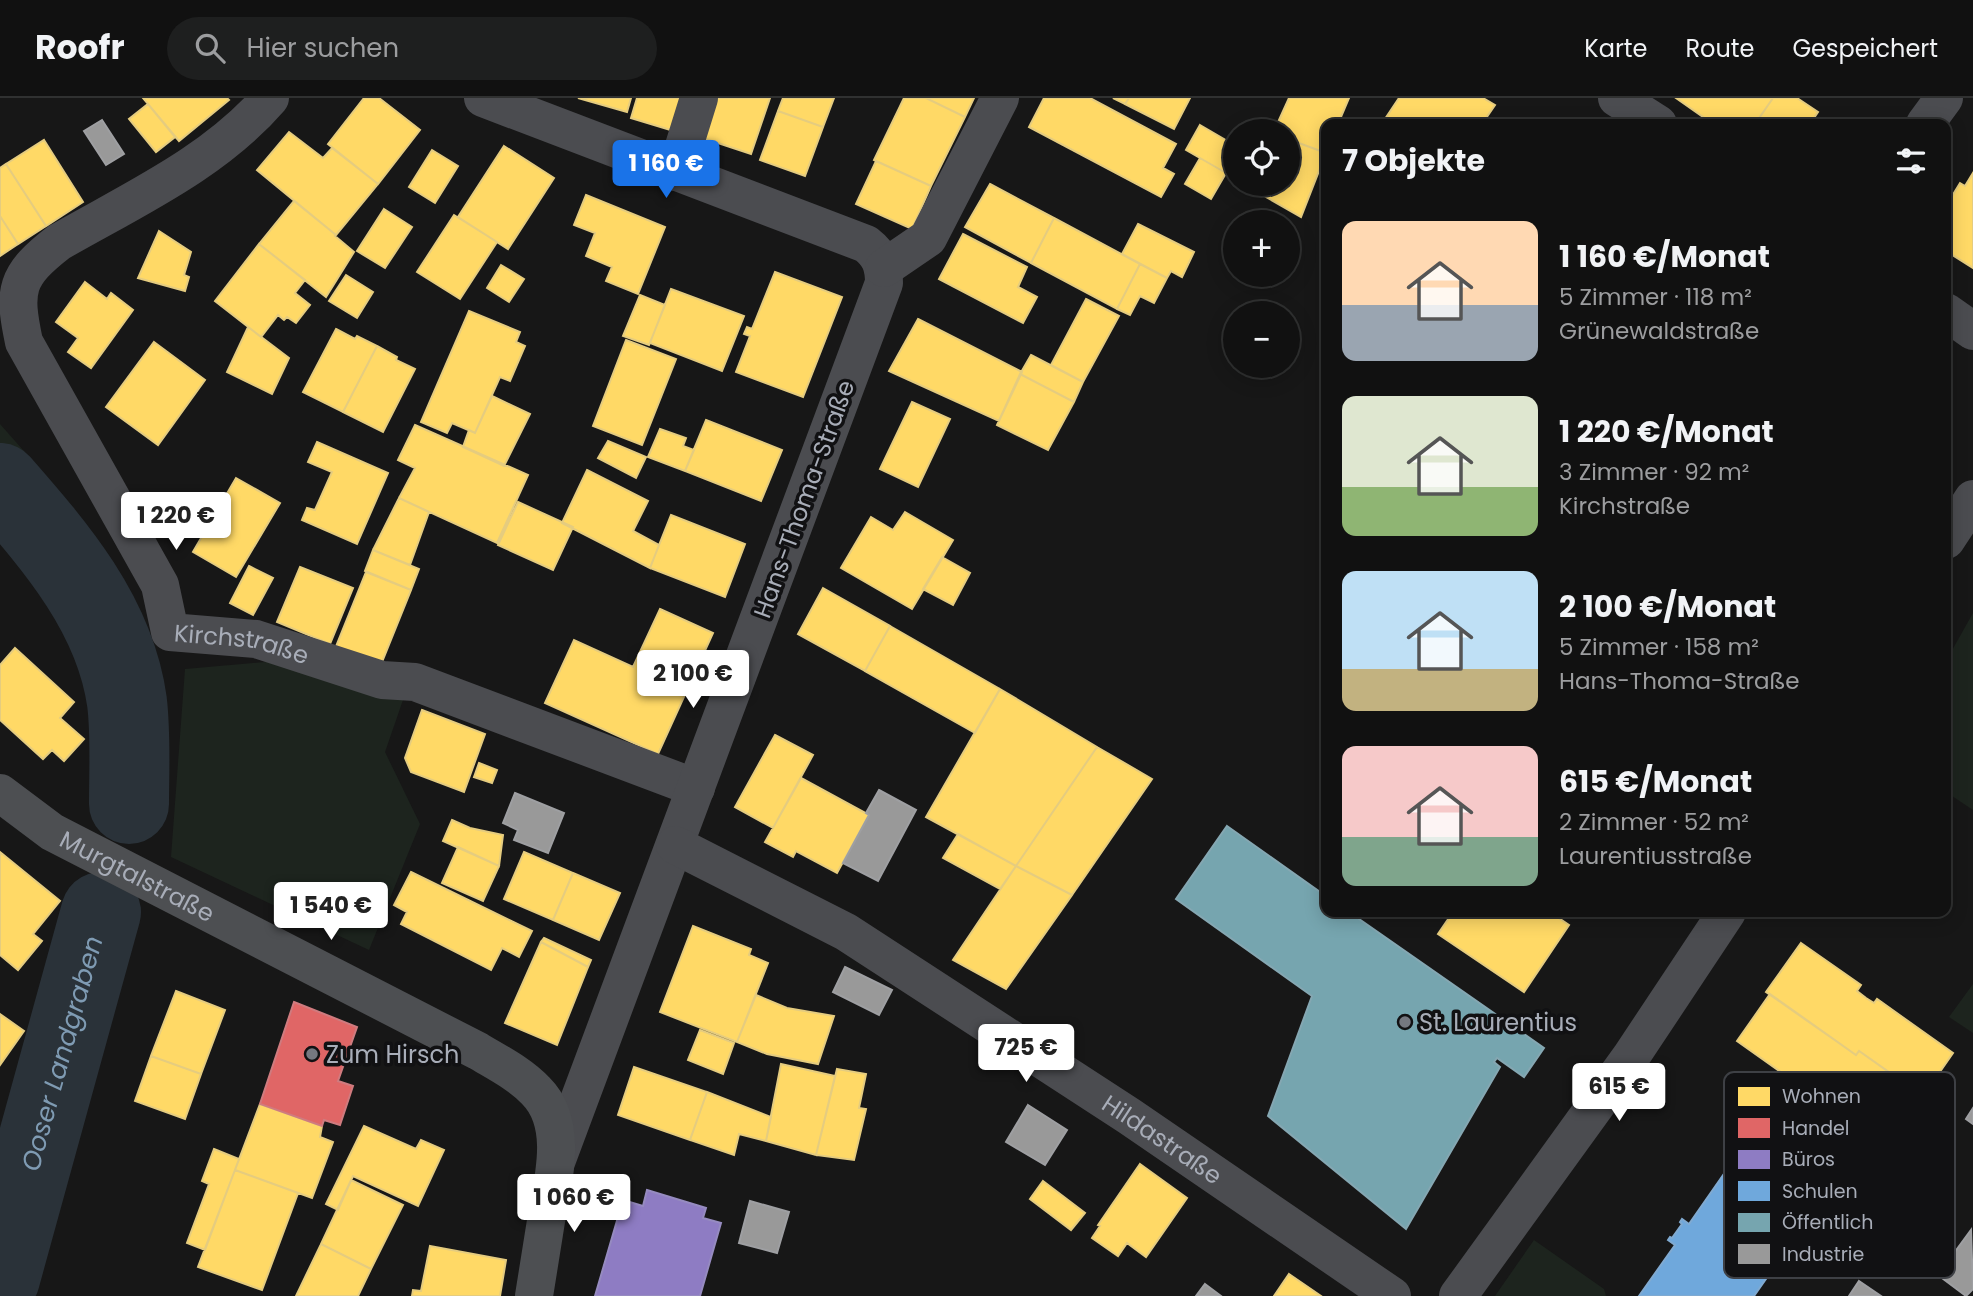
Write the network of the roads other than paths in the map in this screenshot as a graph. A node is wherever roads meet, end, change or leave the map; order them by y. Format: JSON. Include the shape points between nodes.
{"nodes":[{"id":1,"x":270,"y":98,"type":"edge"},
{"id":2,"x":483,"y":98,"type":"edge"},
{"id":3,"x":699,"y":98,"type":"edge"},
{"id":4,"x":1000,"y":98,"type":"edge"},
{"id":5,"x":1617,"y":98,"type":"edge"},
{"id":6,"x":1944,"y":98,"type":"edge"},
{"id":7,"x":1650,"y":119,"type":"edge"},
{"id":8,"x":1929,"y":119,"type":"edge"},
{"id":9,"x":676,"y":172,"type":"junction"},
{"id":10,"x":884,"y":268,"type":"junction"},
{"id":11,"x":1951,"y":316,"type":"edge"},
{"id":12,"x":1973,"y":331,"type":"edge"},
{"id":13,"x":1973,"y":499,"type":"edge"},
{"id":14,"x":1951,"y":532,"type":"edge"},
{"id":15,"x":696,"y":788,"type":"junction"},
{"id":16,"x":0,"y":793,"type":"edge"},
{"id":17,"x":675,"y":845,"type":"junction"},
{"id":18,"x":1724,"y":917,"type":"edge"},
{"id":19,"x":556,"y":1162,"type":"junction"},
{"id":20,"x":534,"y":1296,"type":"edge"},
{"id":21,"x":1392,"y":1296,"type":"edge"},
{"id":22,"x":1458,"y":1296,"type":"edge"}],
"edges":[{"from":1,"to":15,"type":"street","name":"Kirchstraße","via":[[209,155],[59,242],[37,259],[21,282],[17,309],[24,342],[160,585],[170,632],[256,639],[383,680],[415,682]]},
{"from":2,"to":9,"type":"street"},
{"from":3,"to":9,"type":"street"},
{"from":4,"to":10,"type":"street","via":[[929,238]]},
{"from":5,"to":7,"type":"street"},
{"from":6,"to":8,"type":"street"},
{"from":9,"to":10,"type":"street","via":[[866,244],[878,253]]},
{"from":10,"to":15,"type":"street","name":"Hans-Thoma-Straße","via":[[884,283]]},
{"from":11,"to":12,"type":"street"},
{"from":13,"to":14,"type":"street"},
{"from":15,"to":17,"type":"street","name":"Hans-Thoma-Straße"},
{"from":16,"to":19,"type":"main road","name":"Murgtalstraße","via":[[52,832],[519,1076],[538,1092],[550,1112]]},
{"from":17,"to":19,"type":"street","name":"Hans-Thoma-Straße"},
{"from":17,"to":21,"type":"street","name":"Hildastraße","via":[[846,932],[1129,1116]]},
{"from":18,"to":22,"type":"street","via":[[1630,1058]]},
{"from":19,"to":20,"type":"main road","name":"Murgtalstraße"}]}
